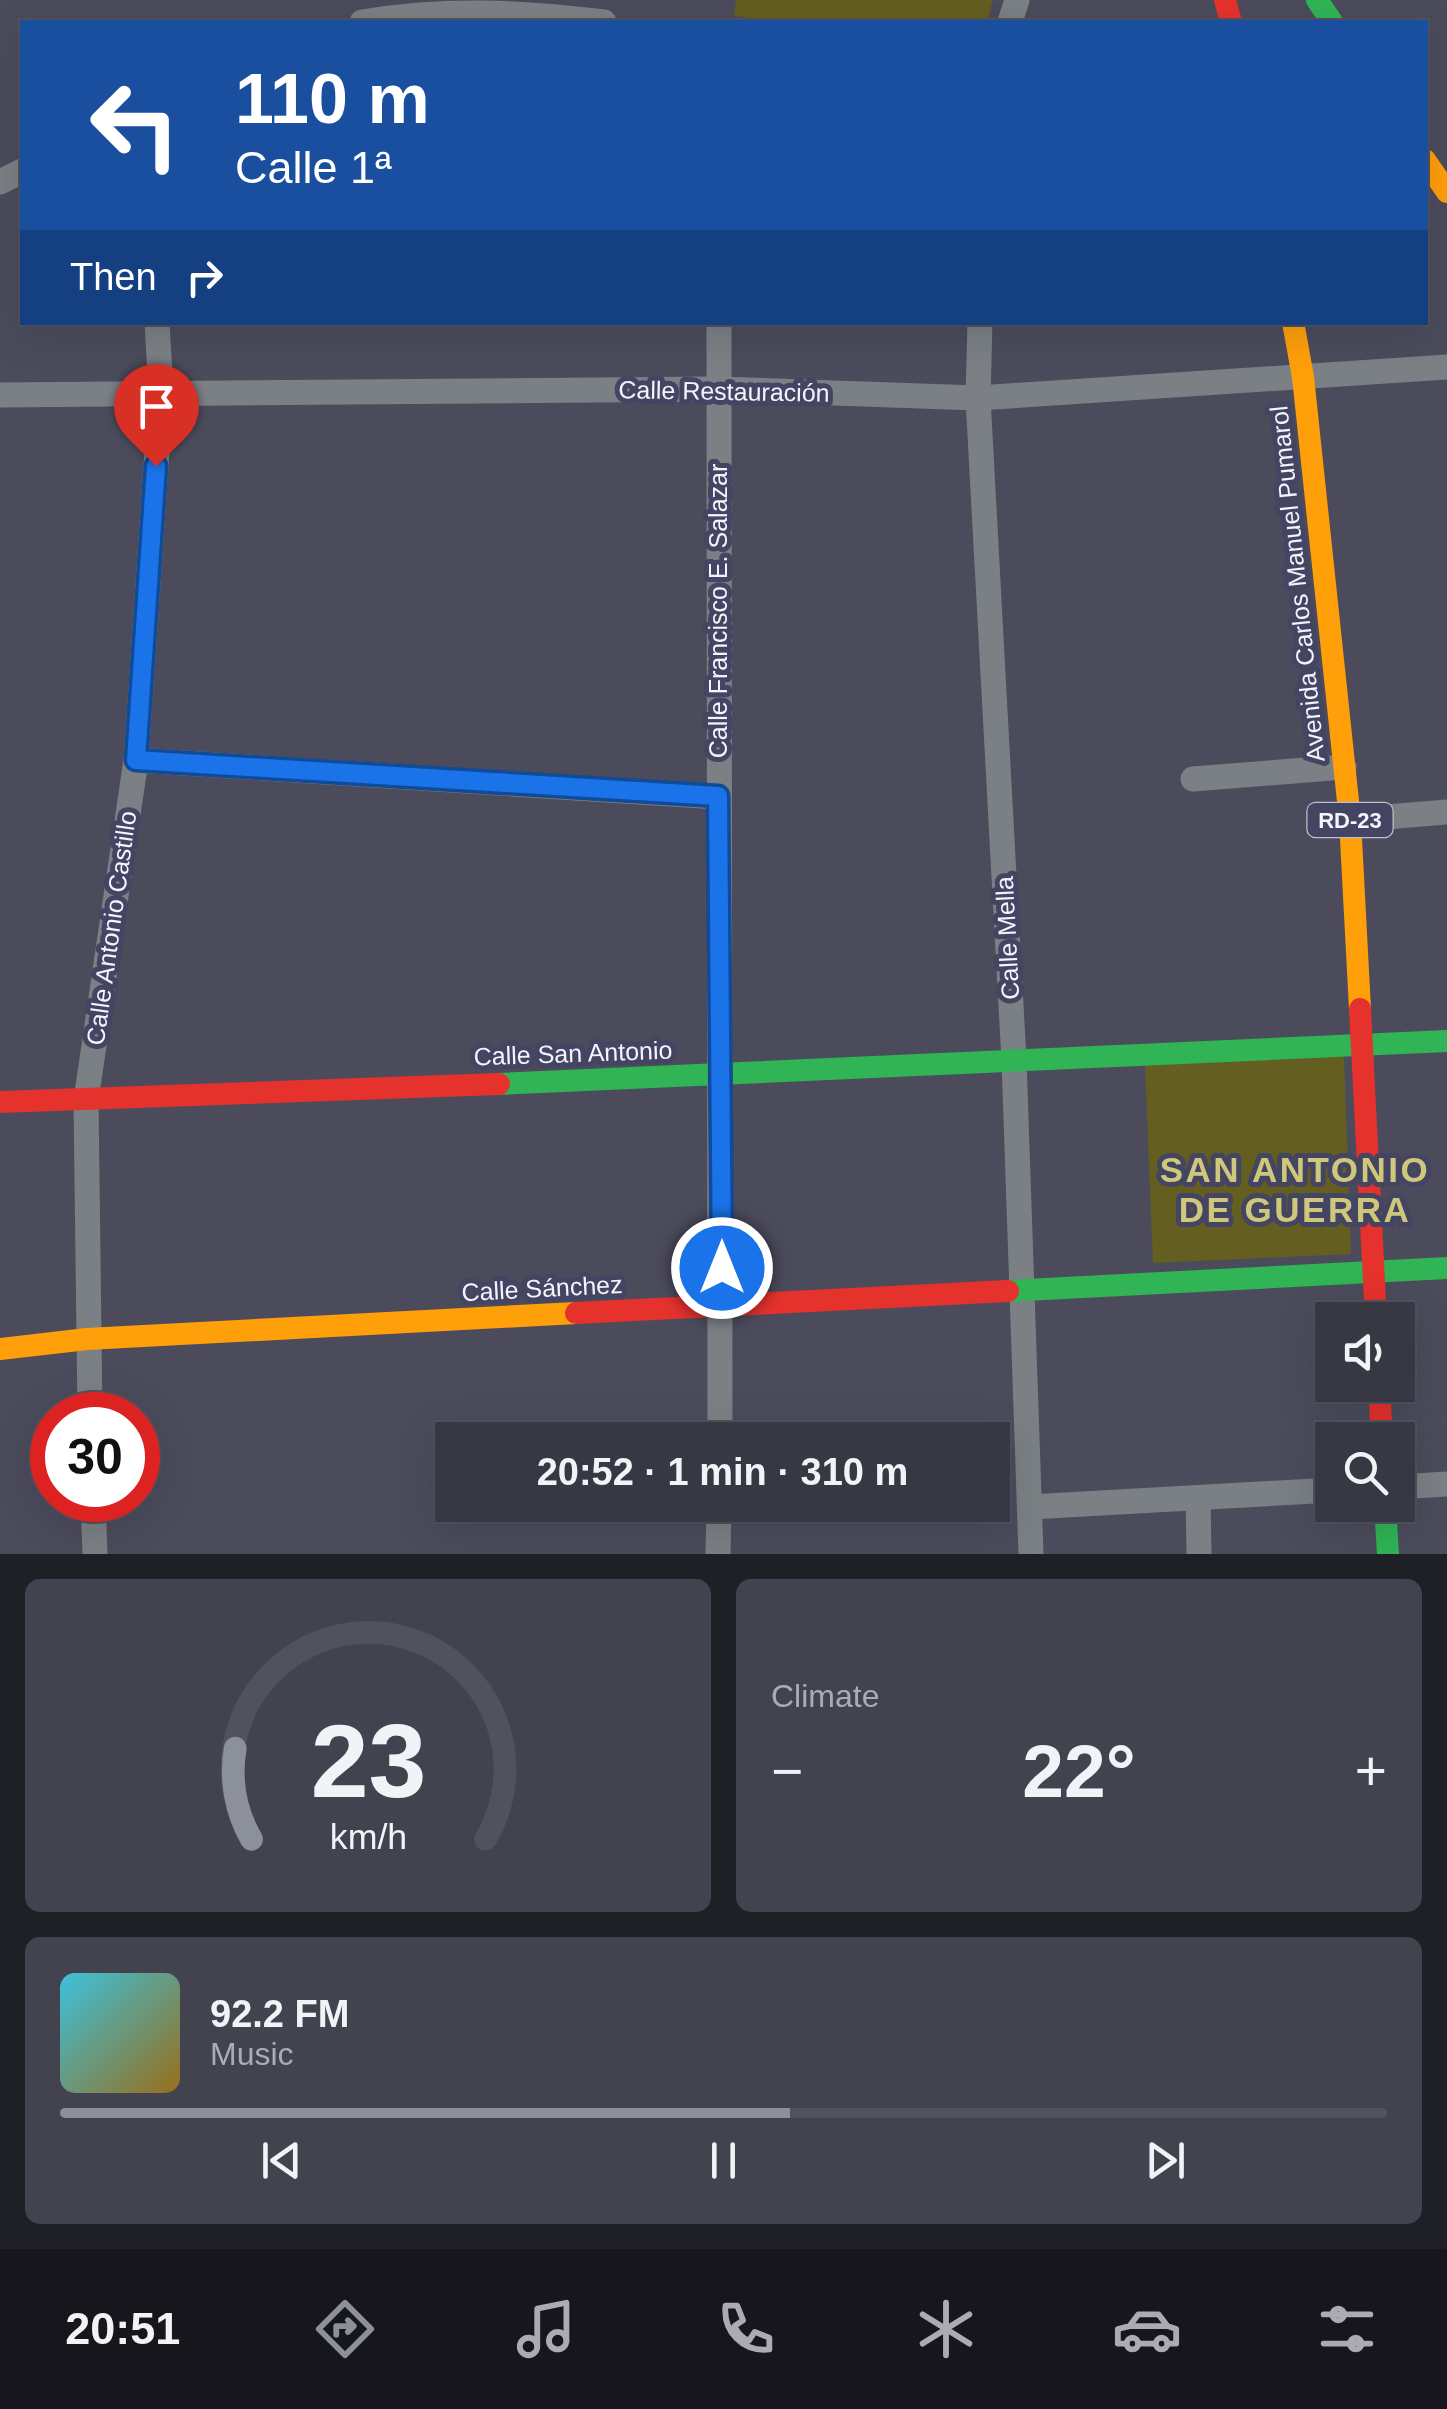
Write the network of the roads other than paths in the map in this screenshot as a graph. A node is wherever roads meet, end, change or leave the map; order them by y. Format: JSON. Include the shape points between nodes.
{"nodes":[{"id":1,"x":506,"y":6,"type":"edge"},
{"id":2,"x":376,"y":20,"type":"edge"},
{"id":3,"x":592,"y":20,"type":"edge"},
{"id":4,"x":1428,"y":164,"type":"edge"},
{"id":5,"x":1447,"y":192,"type":"edge"},
{"id":6,"x":157,"y":325,"type":"edge"},
{"id":7,"x":719,"y":325,"type":"edge"},
{"id":8,"x":980,"y":325,"type":"edge"},
{"id":9,"x":1294,"y":325,"type":"edge"},
{"id":10,"x":1447,"y":367,"type":"edge"},
{"id":11,"x":1303,"y":376,"type":"junction"},
{"id":12,"x":717,"y":389,"type":"junction"},
{"id":13,"x":161,"y":392,"type":"junction"},
{"id":14,"x":0,"y":395,"type":"edge"},
{"id":15,"x":978,"y":398,"type":"junction"},
{"id":16,"x":136,"y":760,"type":"junction"},
{"id":17,"x":1344,"y":767,"type":"junction"},
{"id":18,"x":1193,"y":779,"type":"dead end"},
{"id":19,"x":718,"y":796,"type":"junction"},
{"id":20,"x":1447,"y":812,"type":"edge"},
{"id":21,"x":1350,"y":820,"type":"junction"},
{"id":22,"x":1447,"y":1041,"type":"edge"},
{"id":23,"x":1362,"y":1044,"type":"junction"},
{"id":24,"x":1014,"y":1060,"type":"junction"},
{"id":25,"x":722,"y":1076,"type":"junction"},
{"id":26,"x":86,"y":1100,"type":"junction"},
{"id":27,"x":0,"y":1102,"type":"edge"},
{"id":28,"x":1447,"y":1268,"type":"edge"},
{"id":29,"x":1374,"y":1272,"type":"junction"},
{"id":30,"x":1021,"y":1288,"type":"junction"},
{"id":31,"x":1375,"y":1302,"type":"edge"},
{"id":32,"x":722,"y":1306,"type":"junction"},
{"id":33,"x":87,"y":1339,"type":"junction"},
{"id":34,"x":0,"y":1349,"type":"edge"},
{"id":35,"x":89,"y":1392,"type":"edge"},
{"id":36,"x":720,"y":1422,"type":"edge"},
{"id":37,"x":1447,"y":1484,"type":"edge"},
{"id":38,"x":1415,"y":1486,"type":"edge"},
{"id":39,"x":1315,"y":1491,"type":"edge"},
{"id":40,"x":1198,"y":1498,"type":"junction"},
{"id":41,"x":1030,"y":1507,"type":"junction"},
{"id":42,"x":93,"y":1522,"type":"edge"},
{"id":43,"x":719,"y":1522,"type":"edge"},
{"id":44,"x":1386,"y":1522,"type":"edge"},
{"id":45,"x":94,"y":1554,"type":"edge"},
{"id":46,"x":718,"y":1554,"type":"edge"},
{"id":47,"x":1031,"y":1554,"type":"edge"},
{"id":48,"x":1198,"y":1554,"type":"edge"},
{"id":49,"x":1388,"y":1554,"type":"edge"}],
"edges":[{"from":1,"to":2,"type":"street"},
{"from":1,"to":3,"type":"street"},
{"from":4,"to":5,"type":"street"},
{"from":6,"to":13,"type":"street","name":"Calle Antonio Castillo"},
{"from":7,"to":12,"type":"street","name":"Calle Francisco E. Salazar"},
{"from":8,"to":15,"type":"street","name":"Calle Mella"},
{"from":9,"to":11,"type":"street","name":"Avenida Carlos Manuel Pumarol","number":"RD-23"},
{"from":10,"to":11,"type":"street","name":"Calle Restauración"},
{"from":11,"to":15,"type":"street","name":"Calle Restauración"},
{"from":11,"to":17,"type":"street","name":"Avenida Carlos Manuel Pumarol","number":"RD-23"},
{"from":12,"to":13,"type":"street","name":"Calle Restauración"},
{"from":12,"to":15,"type":"street","name":"Calle Restauración"},
{"from":12,"to":19,"type":"street","name":"Calle Francisco E. Salazar"},
{"from":13,"to":14,"type":"street","name":"Calle Restauración"},
{"from":13,"to":16,"type":"street","name":"Calle Antonio Castillo"},
{"from":15,"to":24,"type":"street","name":"Calle Mella"},
{"from":16,"to":19,"type":"street"},
{"from":16,"to":26,"type":"street","name":"Calle Antonio Castillo"},
{"from":17,"to":18,"type":"street"},
{"from":17,"to":21,"type":"street","name":"Avenida Carlos Manuel Pumarol","number":"RD-23"},
{"from":19,"to":25,"type":"street","name":"Calle Francisco E. Salazar"},
{"from":20,"to":21,"type":"street"},
{"from":21,"to":23,"type":"street","name":"Avenida Carlos Manuel Pumarol","number":"RD-23"},
{"from":22,"to":23,"type":"street","name":"Calle San Antonio"},
{"from":23,"to":24,"type":"street","name":"Calle San Antonio"},
{"from":23,"to":29,"type":"street","name":"Avenida Carlos Manuel Pumarol","number":"RD-23"},
{"from":24,"to":25,"type":"street","name":"Calle San Antonio"},
{"from":24,"to":30,"type":"street","name":"Calle Mella"},
{"from":25,"to":26,"type":"street","name":"Calle San Antonio"},
{"from":25,"to":32,"type":"street","name":"Calle Francisco E. Salazar"},
{"from":26,"to":27,"type":"street","name":"Calle San Antonio"},
{"from":26,"to":33,"type":"street","name":"Calle Antonio Castillo"},
{"from":28,"to":29,"type":"street","name":"Calle Sánchez"},
{"from":29,"to":30,"type":"street","name":"Calle Sánchez"},
{"from":29,"to":31,"type":"street","name":"Avenida Carlos Manuel Pumarol","number":"RD-23"},
{"from":30,"to":32,"type":"street","name":"Calle Sánchez"},
{"from":30,"to":41,"type":"street","name":"Calle Mella"},
{"from":32,"to":33,"type":"street","name":"Calle Sánchez"},
{"from":32,"to":36,"type":"street","name":"Calle Francisco E. Salazar"},
{"from":33,"to":34,"type":"street","name":"Calle Sánchez"},
{"from":33,"to":35,"type":"street","name":"Calle Antonio Castillo"},
{"from":37,"to":38,"type":"street"},
{"from":39,"to":40,"type":"street"},
{"from":40,"to":41,"type":"street"},
{"from":40,"to":48,"type":"street"},
{"from":41,"to":47,"type":"street","name":"Calle Mella"},
{"from":42,"to":45,"type":"street"},
{"from":43,"to":46,"type":"street"},
{"from":44,"to":49,"type":"street"}]}
